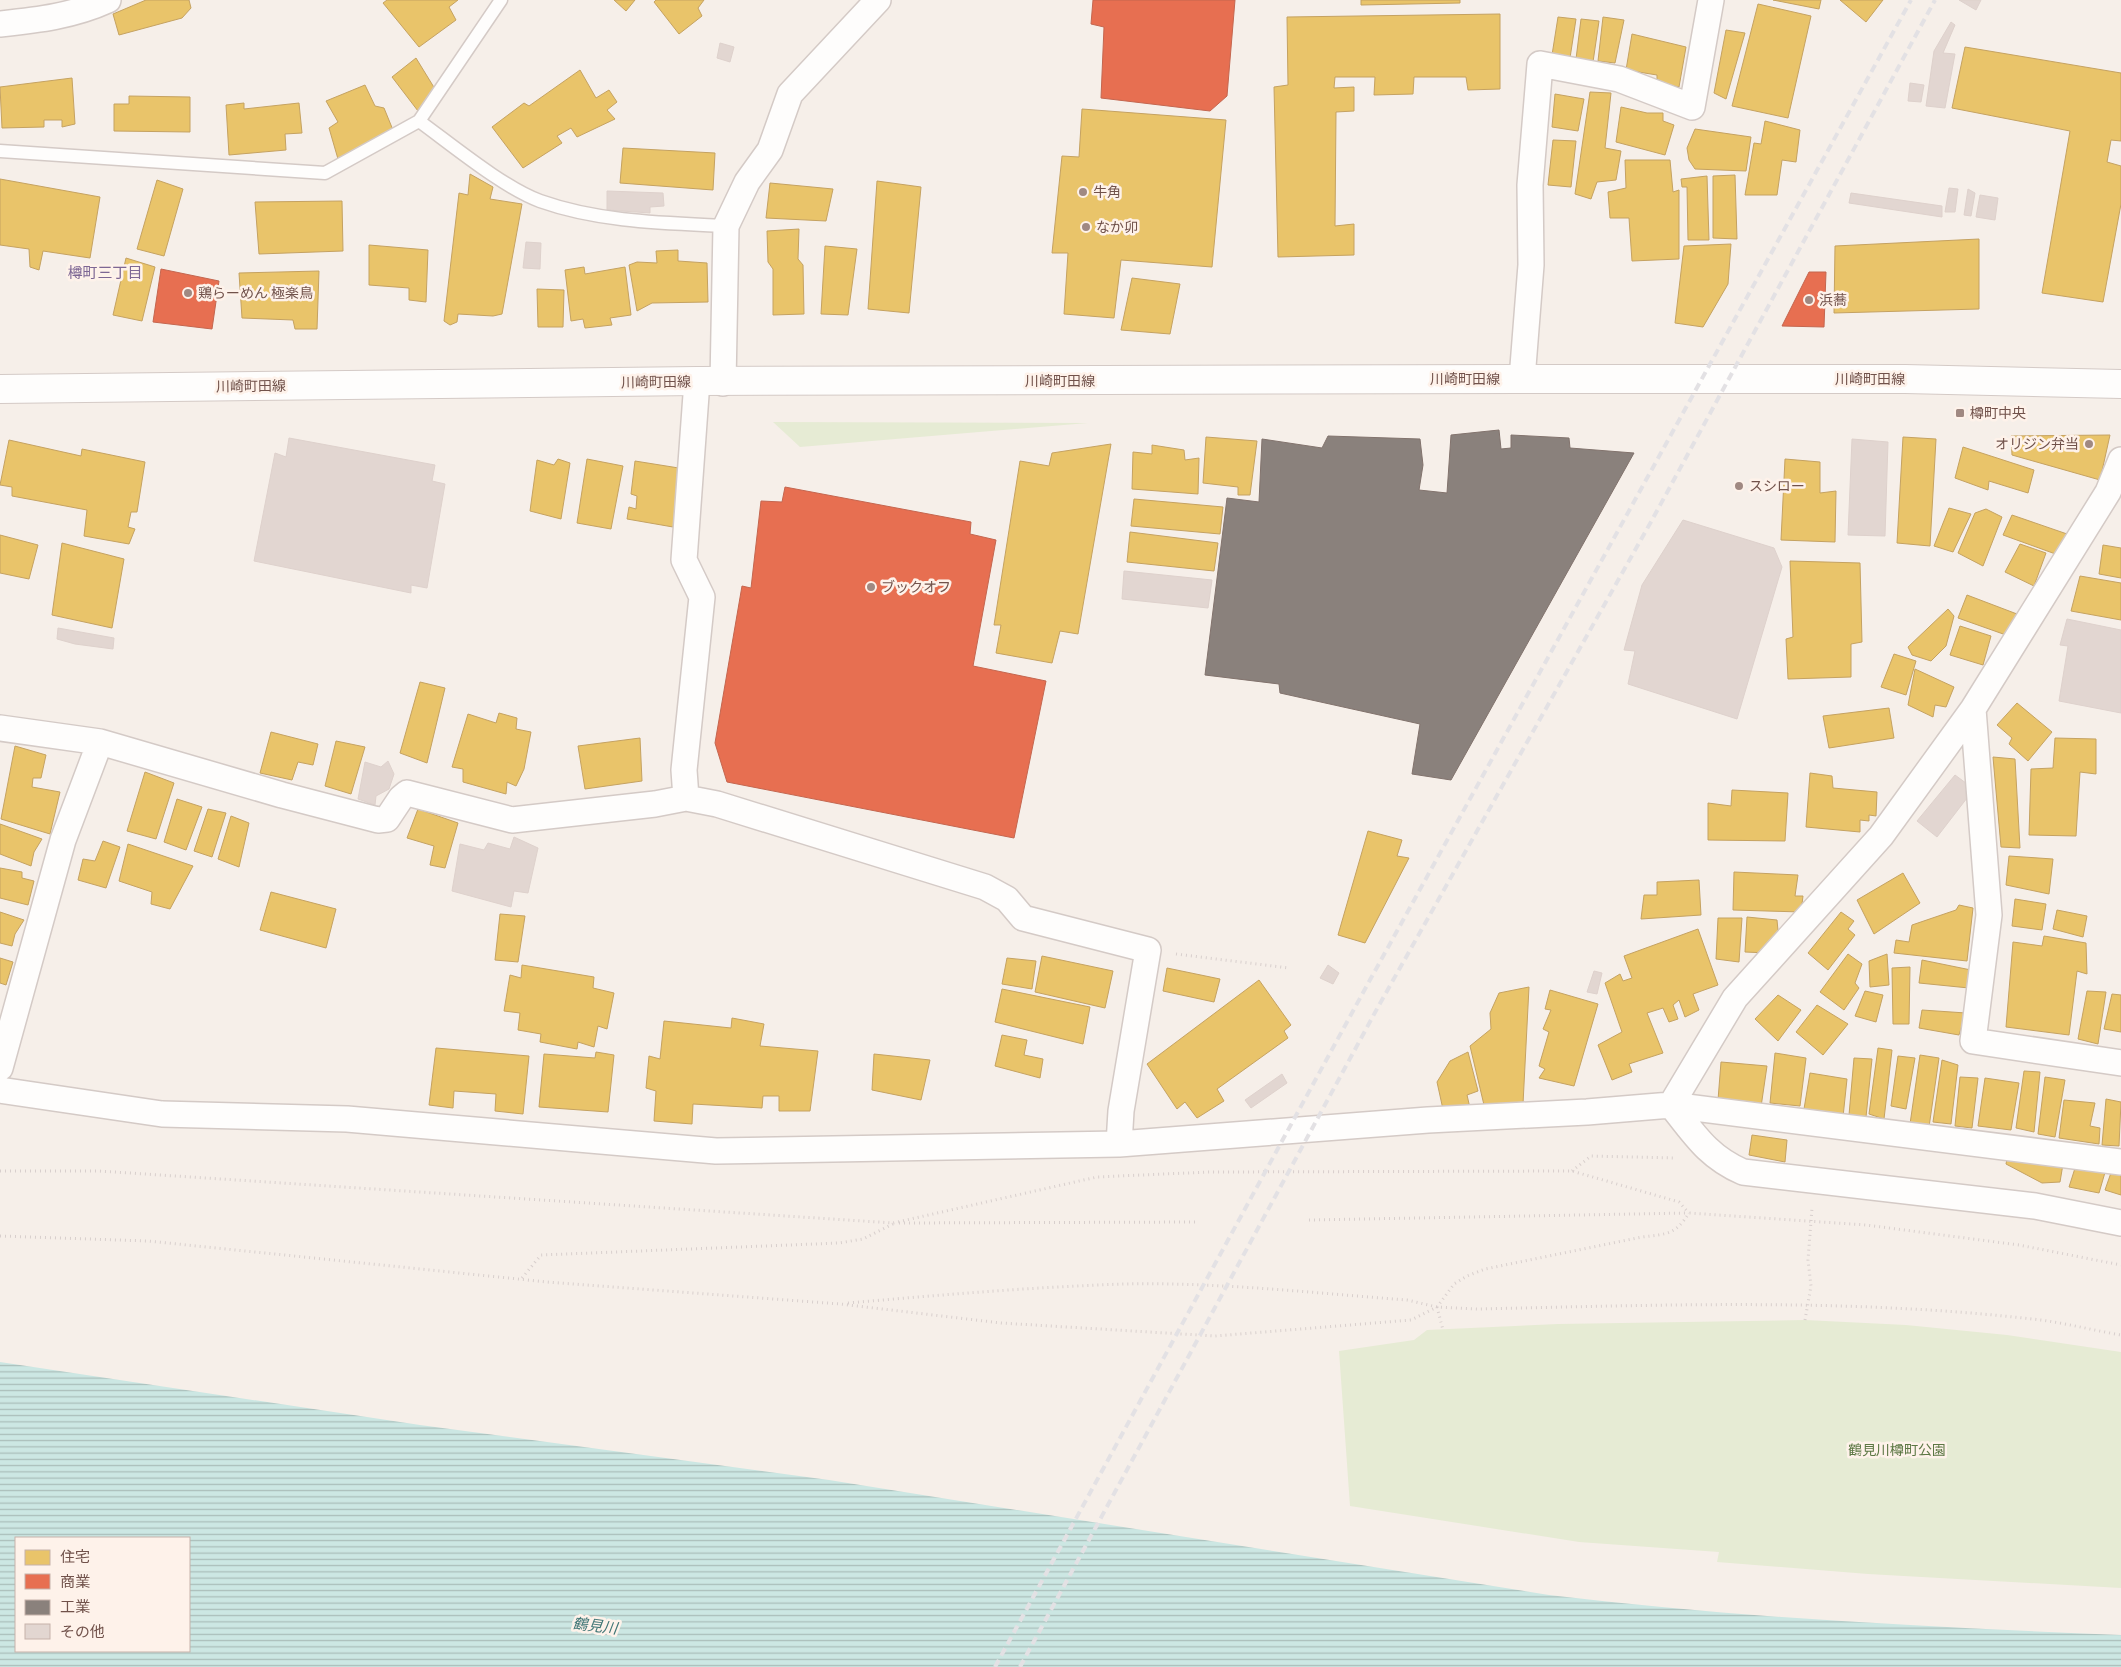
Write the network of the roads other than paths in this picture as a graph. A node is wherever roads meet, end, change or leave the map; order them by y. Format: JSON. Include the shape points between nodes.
{"nodes":[{"id":1,"x":108,"y":0,"type":"edge"},
{"id":2,"x":501,"y":0,"type":"edge"},
{"id":3,"x":878,"y":0,"type":"edge"},
{"id":4,"x":1711,"y":0,"type":"edge"},
{"id":5,"x":0,"y":24,"type":"edge"},
{"id":6,"x":419,"y":121,"type":"junction"},
{"id":7,"x":0,"y":151,"type":"edge"},
{"id":8,"x":726,"y":226,"type":"junction"},
{"id":9,"x":1522,"y":379,"type":"junction"},
{"id":10,"x":710,"y":382,"type":"junction"},
{"id":11,"x":2121,"y":384,"type":"edge"},
{"id":12,"x":0,"y":389,"type":"edge"},
{"id":13,"x":2121,"y":460,"type":"edge"},
{"id":14,"x":1973,"y":709,"type":"junction"},
{"id":15,"x":0,"y":728,"type":"edge"},
{"id":16,"x":100,"y":742,"type":"junction"},
{"id":17,"x":686,"y":798,"type":"junction"},
{"id":18,"x":2121,"y":1063,"type":"edge"},
{"id":19,"x":0,"y":1068,"type":"edge"},
{"id":20,"x":0,"y":1090,"type":"edge"},
{"id":21,"x":1671,"y":1105,"type":"junction"},
{"id":22,"x":1120,"y":1144,"type":"junction"},
{"id":23,"x":2121,"y":1162,"type":"edge"},
{"id":24,"x":2121,"y":1223,"type":"edge"}],
"edges":[{"from":1,"to":5,"type":"street","via":[[87,10],[58,17]]},
{"from":2,"to":6,"type":"lane"},
{"from":3,"to":8,"type":"street","via":[[790,94],[770,150],[747,182]]},
{"from":4,"to":9,"type":"street","via":[[1692,107],[1619,79],[1540,64],[1530,184],[1531,265]]},
{"from":6,"to":7,"type":"lane","via":[[326,173]]},
{"from":6,"to":8,"type":"lane","via":[[505,182],[539,201],[636,221]]},
{"from":8,"to":10,"type":"street"},
{"from":9,"to":10,"type":"main road","name":"川崎町田線"},
{"from":9,"to":11,"type":"main road","name":"川崎町田線","via":[[1895,379]]},
{"from":10,"to":12,"type":"main road","name":"川崎町田線"},
{"from":10,"to":17,"type":"street","via":[[684,560],[702,597],[684,770]]},
{"from":13,"to":14,"type":"street","via":[[2108,492]]},
{"from":14,"to":18,"type":"street","via":[[1989,915],[1973,1041]]},
{"from":14,"to":21,"type":"street","via":[[1880,836],[1735,998]]},
{"from":15,"to":16,"type":"street"},
{"from":16,"to":17,"type":"street","via":[[378,820],[386,819],[407,793],[512,820]]},
{"from":16,"to":19,"type":"street","via":[[63,840]]},
{"from":17,"to":22,"type":"street","via":[[717,804],[986,887],[1007,899],[1023,918],[1148,950],[1121,1111]]},
{"from":20,"to":22,"type":"street","via":[[162,1114],[347,1119],[716,1151]]},
{"from":21,"to":22,"type":"street"},
{"from":21,"to":23,"type":"street"},
{"from":21,"to":24,"type":"street","via":[[1709,1152],[1743,1172],[2035,1206]]}]}
